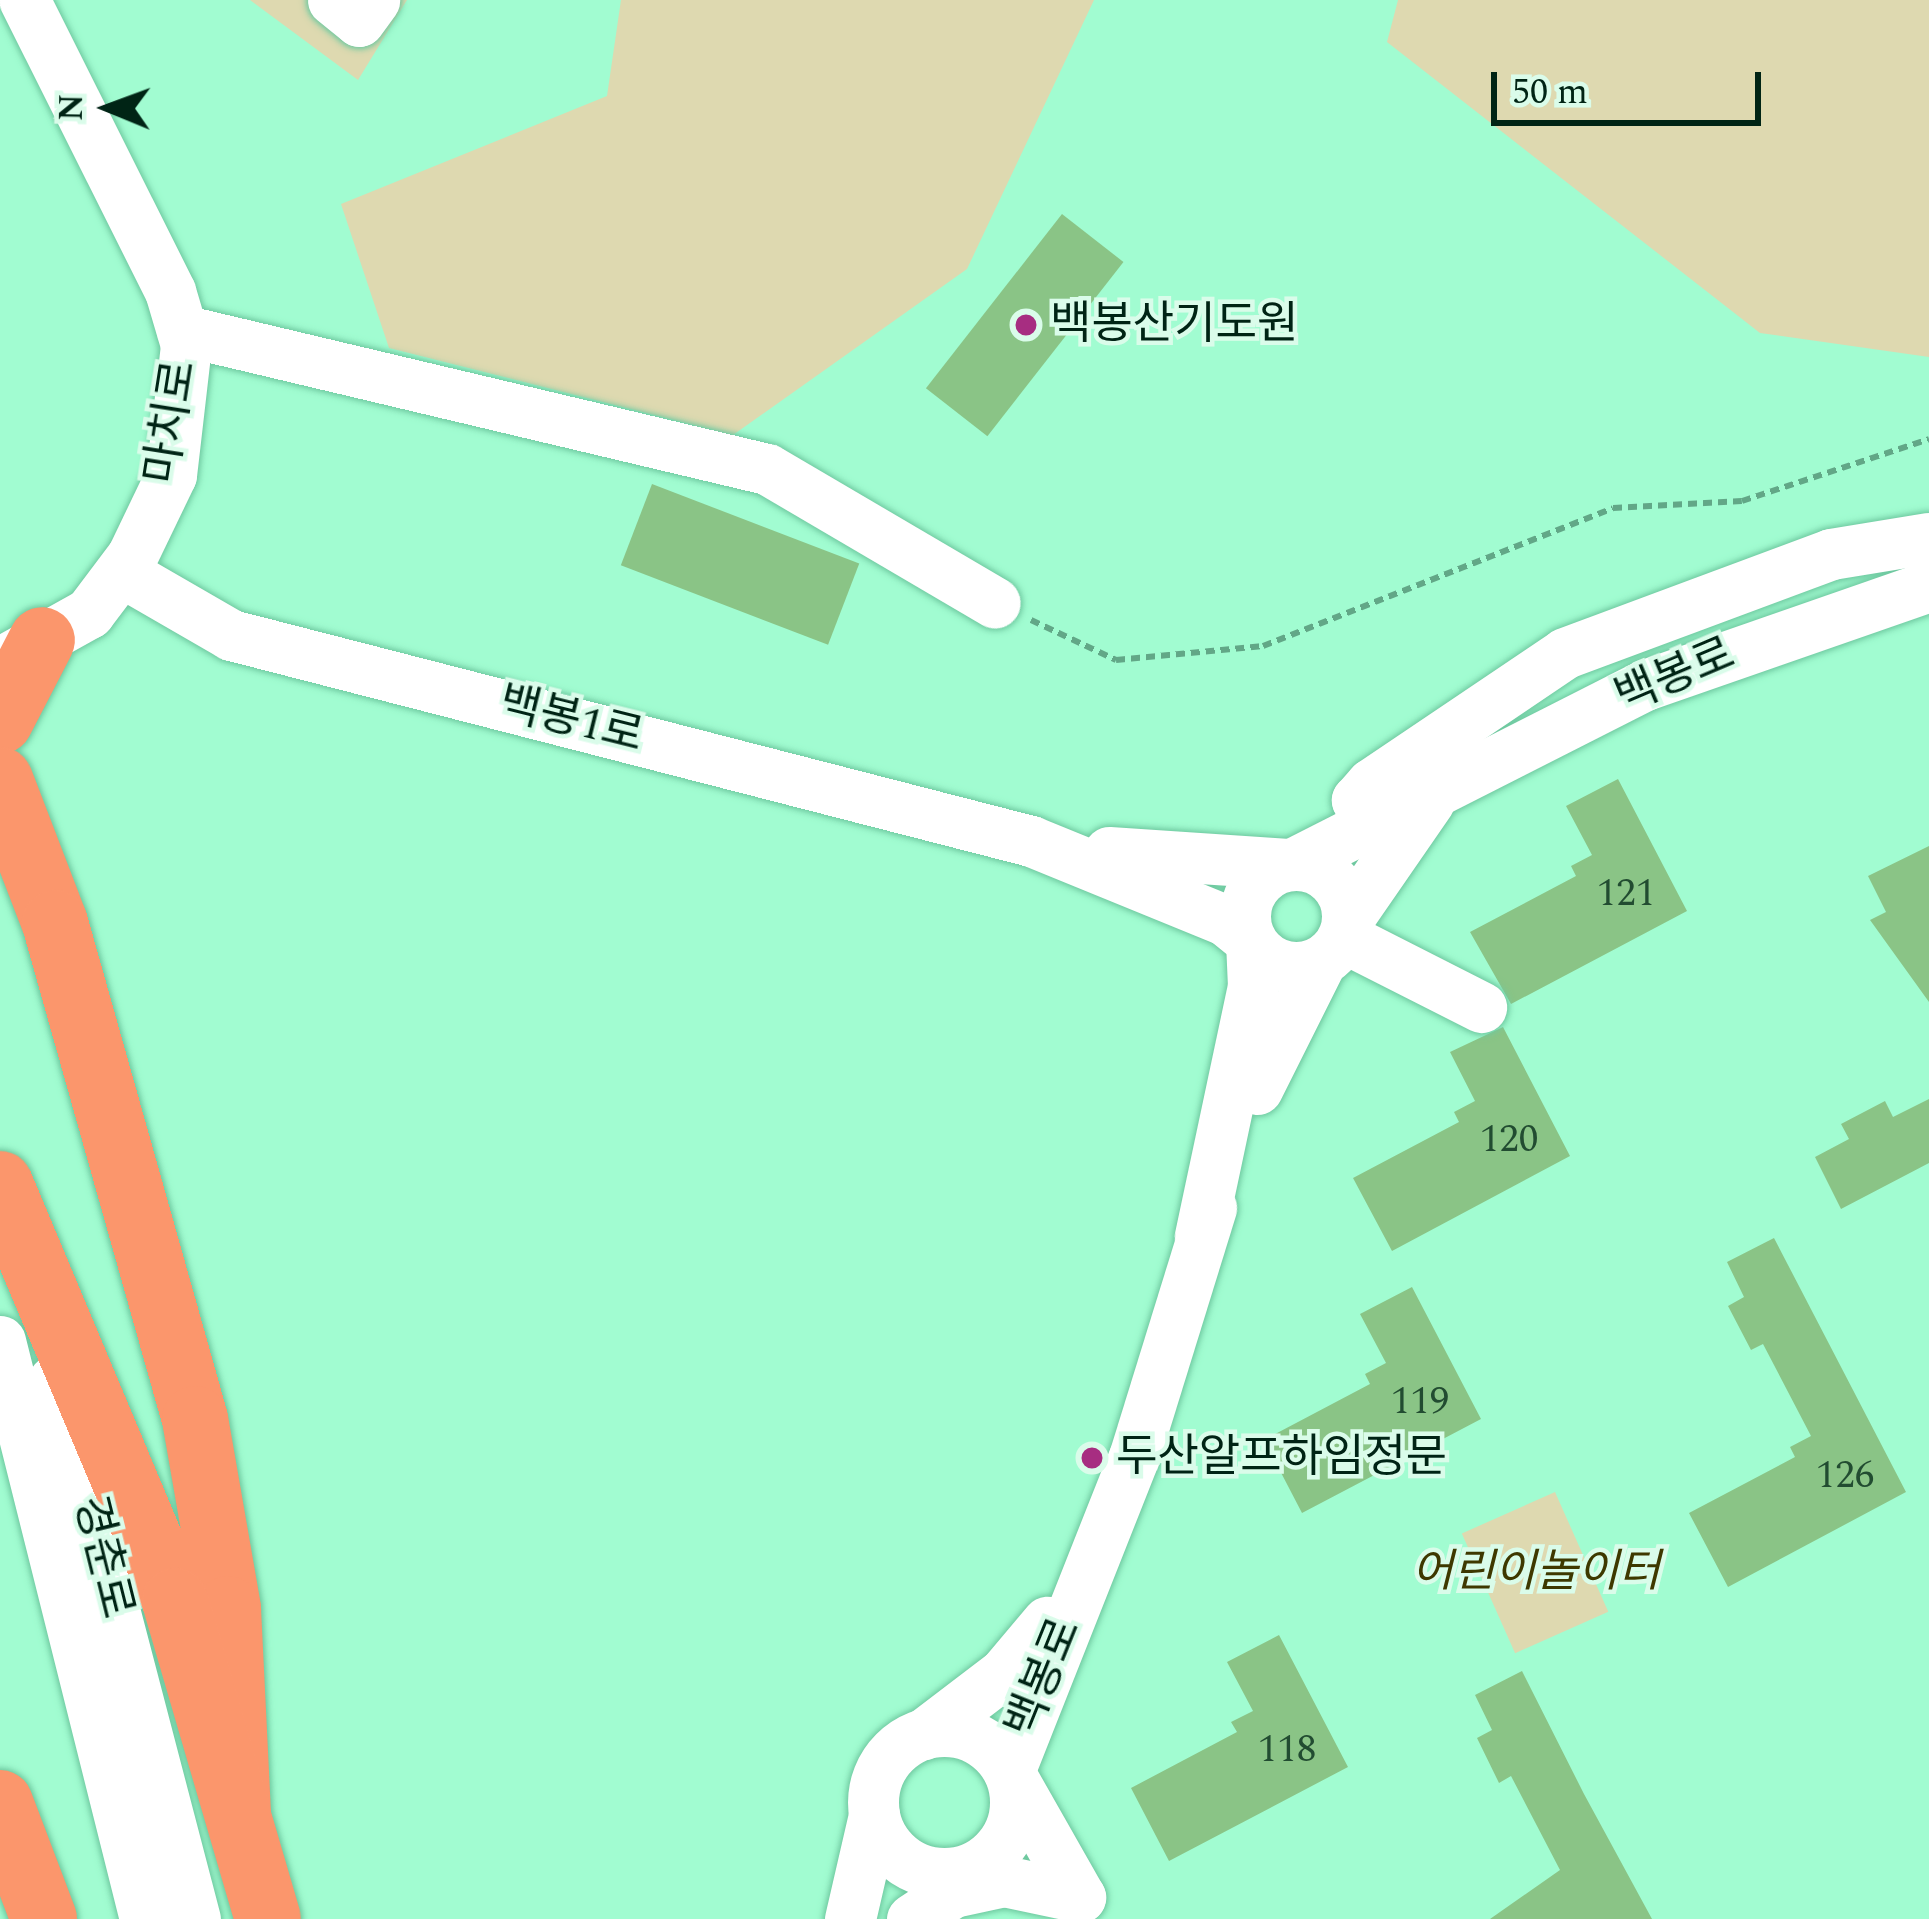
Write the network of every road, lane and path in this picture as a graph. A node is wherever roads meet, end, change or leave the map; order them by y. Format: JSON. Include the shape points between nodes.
{"nodes":[{"id":1,"x":24,"y":0,"type":"edge"},
{"id":2,"x":333,"y":0,"type":"edge"},
{"id":3,"x":374,"y":0,"type":"edge"},
{"id":4,"x":182,"y":330,"type":"junction"},
{"id":5,"x":1929,"y":439,"type":"edge"},
{"id":6,"x":1929,"y":538,"type":"edge"},
{"id":7,"x":122,"y":572,"type":"junction"},
{"id":8,"x":1929,"y":586,"type":"edge"},
{"id":9,"x":995,"y":603,"type":"joint"},
{"id":10,"x":21,"y":651,"type":"edge"},
{"id":11,"x":0,"y":721,"type":"edge"},
{"id":12,"x":0,"y":780,"type":"edge"},
{"id":13,"x":1432,"y":796,"type":"junction"},
{"id":14,"x":1373,"y":826,"type":"junction"},
{"id":15,"x":1031,"y":841,"type":"junction"},
{"id":16,"x":1292,"y":864,"type":"junction"},
{"id":17,"x":1337,"y":939,"type":"junction"},
{"id":18,"x":1251,"y":941,"type":"junction"},
{"id":19,"x":1481,"y":1007,"type":"dead end"},
{"id":20,"x":0,"y":1184,"type":"edge"},
{"id":21,"x":0,"y":1199,"type":"edge"},
{"id":22,"x":1200,"y":1236,"type":"junction"},
{"id":23,"x":0,"y":1341,"type":"edge"},
{"id":24,"x":1097,"y":1554,"type":"junction"},
{"id":25,"x":924,"y":1734,"type":"junction"},
{"id":26,"x":1009,"y":1772,"type":"junction"},
{"id":27,"x":0,"y":1803,"type":"edge"},
{"id":28,"x":238,"y":1813,"type":"junction"},
{"id":29,"x":874,"y":1814,"type":"junction"},
{"id":30,"x":945,"y":1874,"type":"junction"},
{"id":31,"x":1097,"y":1908,"type":"edge"},
{"id":32,"x":44,"y":1919,"type":"edge"},
{"id":33,"x":145,"y":1919,"type":"edge"},
{"id":34,"x":195,"y":1919,"type":"edge"},
{"id":35,"x":268,"y":1919,"type":"edge"},
{"id":36,"x":850,"y":1919,"type":"edge"},
{"id":37,"x":890,"y":1919,"type":"edge"},
{"id":38,"x":912,"y":1919,"type":"edge"}],
"edges":[{"from":1,"to":4,"type":"street","name":"마치로"},
{"from":2,"to":3,"type":"street","via":[[359,21]]},
{"from":4,"to":7,"type":"street","name":"마치로","via":[[171,475]]},
{"from":4,"to":9,"type":"street","via":[[767,469]]},
{"from":5,"to":9,"type":"path","via":[[1742,501],[1613,508],[1263,646],[1116,660]]},
{"from":6,"to":14,"type":"street","via":[[1831,554],[1565,653],[1371,784],[1357,800]]},
{"from":7,"to":10,"type":"street","name":"마치로","via":[[89,613]]},
{"from":7,"to":15,"type":"street","name":"백봉1로","via":[[231,635]]},
{"from":8,"to":13,"type":"street","name":"백봉로","via":[[1645,685]]},
{"from":10,"to":11,"type":"highway"},
{"from":12,"to":28,"type":"highway","via":[[55,923],[195,1419],[228,1609]]},
{"from":13,"to":14,"type":"street","name":"백봉로"},
{"from":13,"to":17,"type":"street","name":"백봉로"},
{"from":14,"to":16,"type":"street","name":"백봉로"},
{"from":15,"to":16,"type":"street","name":"백봉1로"},
{"from":15,"to":18,"type":"street","name":"백봉1로","via":[[1207,911]]},
{"from":16,"to":17,"type":"street","via":[[1326,874]]},
{"from":16,"to":18,"type":"street","via":[[1250,893]]},
{"from":17,"to":18,"type":"street","via":[[1275,963]]},
{"from":17,"to":19,"type":"street"},
{"from":17,"to":22,"type":"street","name":"백봉로","via":[[1283,1025]]},
{"from":18,"to":22,"type":"street","name":"백봉로","via":[[1251,1004]]},
{"from":20,"to":28,"type":"highway","via":[[175,1600]]},
{"from":21,"to":34,"type":"street","name":"경춘로"},
{"from":22,"to":24,"type":"street","name":"백봉로"},
{"from":23,"to":33,"type":"street","name":"경춘로"},
{"from":24,"to":25,"type":"street","name":"백봉로","via":[[1004,1673]]},
{"from":24,"to":26,"type":"street","name":"백봉로"},
{"from":25,"to":26,"type":"street","via":[[979,1739]]},
{"from":25,"to":29,"type":"street","via":[[881,1768]]},
{"from":26,"to":30,"type":"street","via":[[1006,1838]]},
{"from":26,"to":31,"type":"street","name":"백봉로"},
{"from":27,"to":32,"type":"highway"},
{"from":28,"to":35,"type":"highway"},
{"from":29,"to":30,"type":"street","via":[[899,1857]]},
{"from":29,"to":36,"type":"street"},
{"from":30,"to":37,"type":"street"},
{"from":31,"to":38,"type":"street","name":"백봉로","via":[[1004,1881],[952,1892]]}]}
